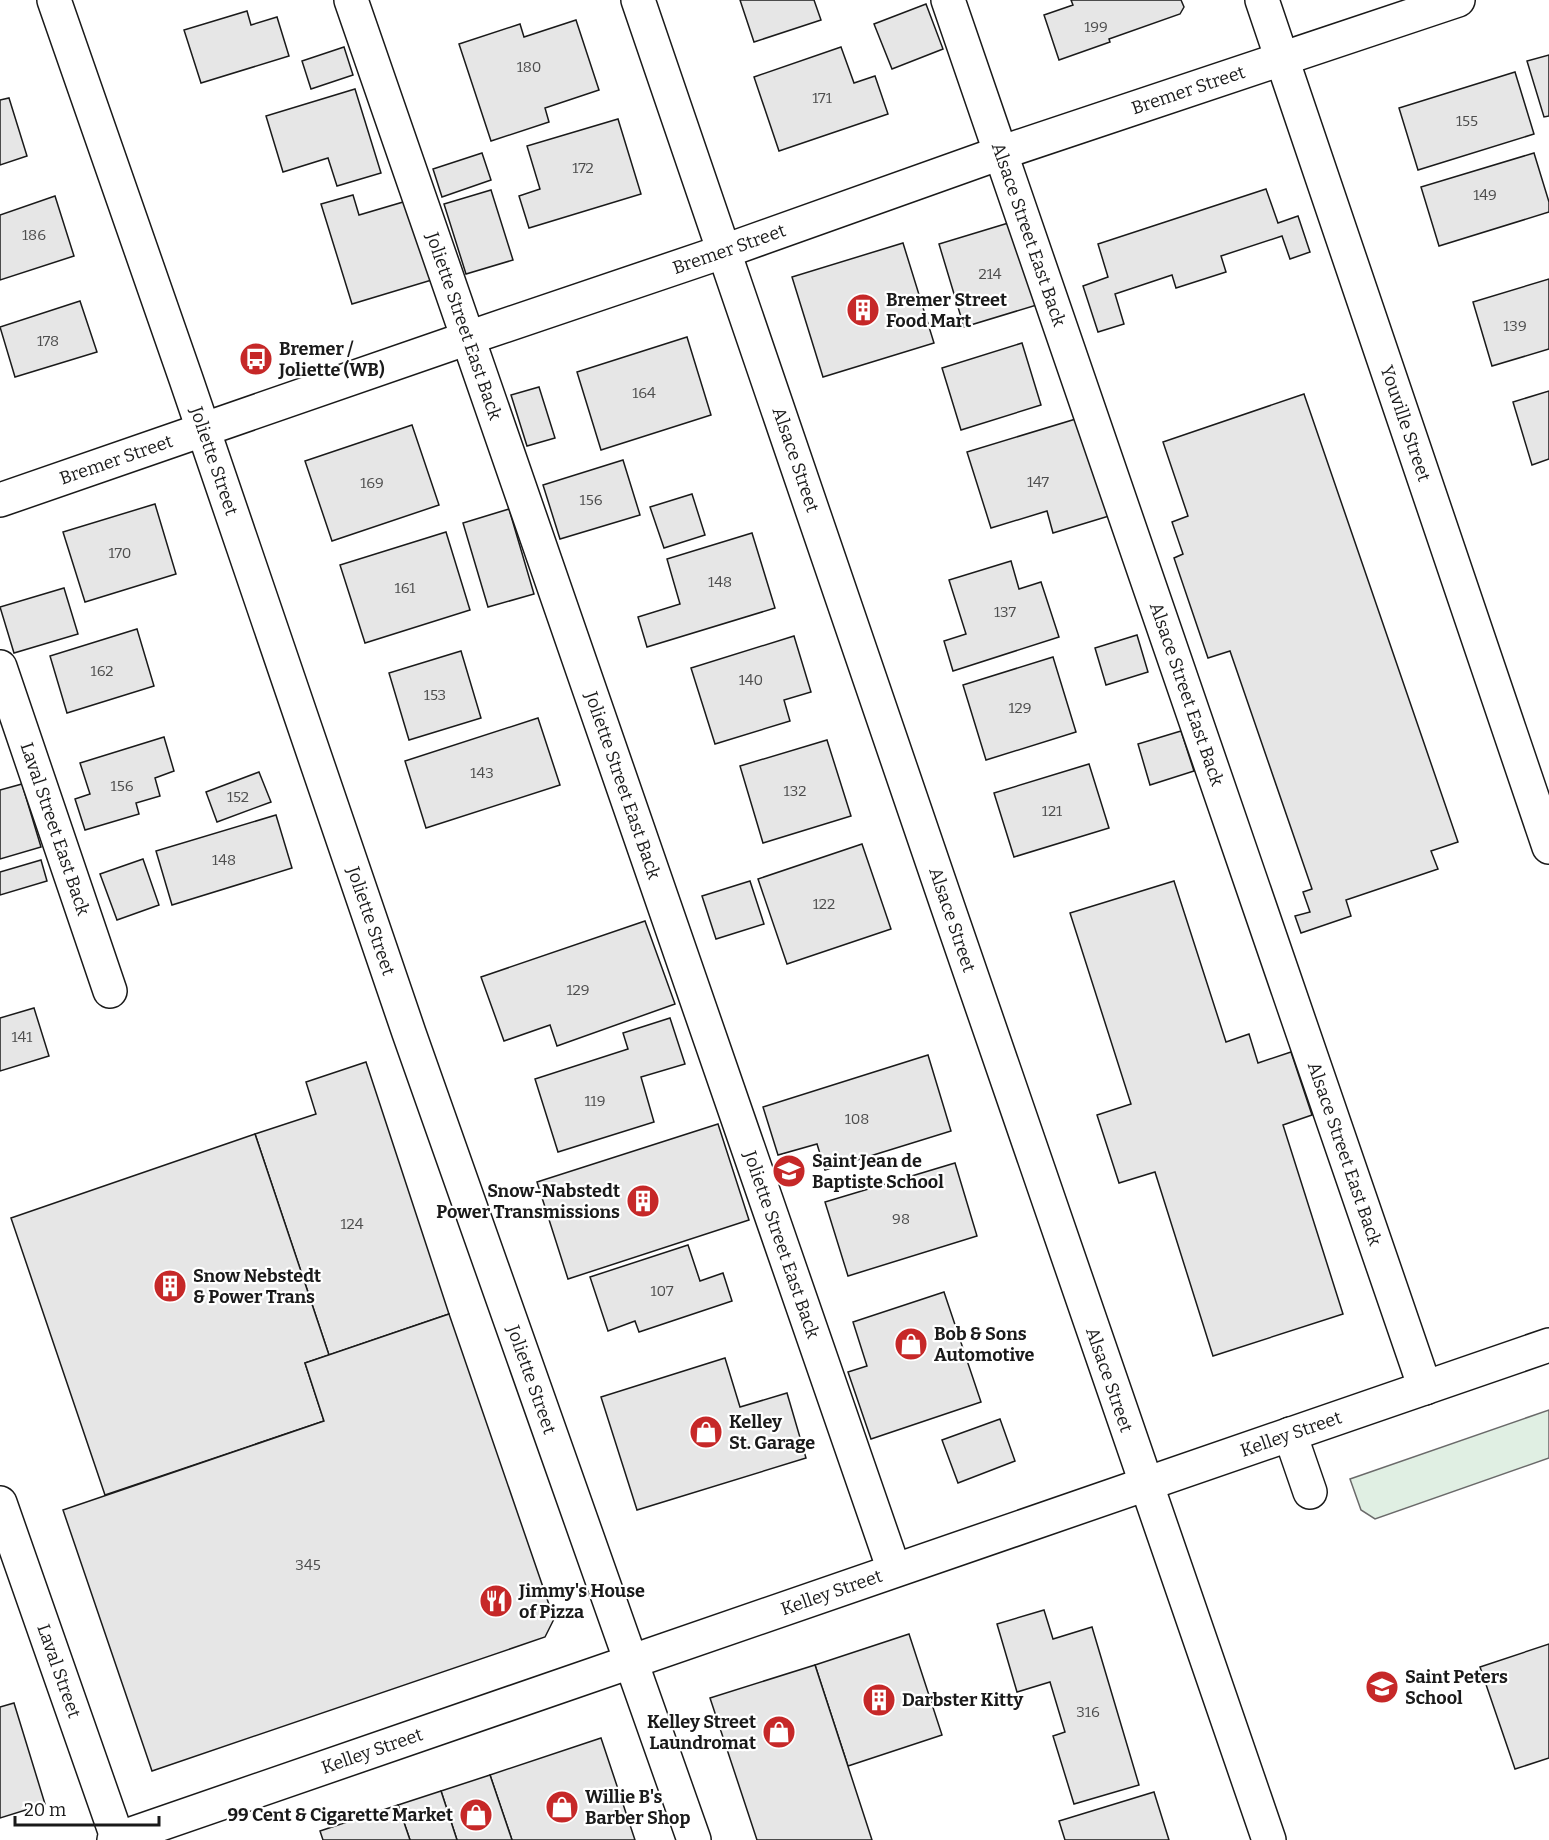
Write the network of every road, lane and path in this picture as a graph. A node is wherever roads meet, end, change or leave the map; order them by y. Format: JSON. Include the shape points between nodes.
{"nodes":[{"id":1,"x":54,"y":0,"type":"edge"},
{"id":2,"x":351,"y":0,"type":"edge"},
{"id":3,"x":638,"y":0,"type":"edge"},
{"id":4,"x":948,"y":0,"type":"edge"},
{"id":5,"x":1262,"y":0,"type":"edge"},
{"id":6,"x":1458,"y":0,"type":"edge"},
{"id":7,"x":1283,"y":59,"type":"junction"},
{"id":8,"x":1000,"y":153,"type":"junction"},
{"id":9,"x":725,"y":251,"type":"junction"},
{"id":10,"x":468,"y":338,"type":"junction"},
{"id":11,"x":203,"y":431,"type":"junction"},
{"id":12,"x":0,"y":500,"type":"edge"},
{"id":13,"x":0,"y":667,"type":"edge"},
{"id":14,"x":1549,"y":847,"type":"edge"},
{"id":15,"x":110,"y":991,"type":"dead end"},
{"id":16,"x":1549,"y":1345,"type":"edge"},
{"id":17,"x":1425,"y":1388,"type":"junction"},
{"id":18,"x":1290,"y":1434,"type":"junction"},
{"id":19,"x":1145,"y":1485,"type":"junction"},
{"id":20,"x":1310,"y":1492,"type":"dead end"},
{"id":21,"x":0,"y":1503,"type":"edge"},
{"id":22,"x":894,"y":1570,"type":"junction"},
{"id":23,"x":630,"y":1662,"type":"junction"},
{"id":24,"x":116,"y":1840,"type":"edge"},
{"id":25,"x":694,"y":1840,"type":"edge"},
{"id":26,"x":1269,"y":1840,"type":"edge"}],
"edges":[{"from":1,"to":11,"type":"street","name":"Joliette Street"},
{"from":2,"to":10,"type":"street","name":"Joliette Street East Back"},
{"from":3,"to":9,"type":"street","name":"Alsace Street"},
{"from":4,"to":8,"type":"street","name":"Alsace Street East Back"},
{"from":5,"to":7,"type":"street","name":"Youville Street"},
{"from":6,"to":7,"type":"street","name":"Bremer Street"},
{"from":7,"to":8,"type":"street","name":"Bremer Street"},
{"from":7,"to":14,"type":"street","name":"Youville Street"},
{"from":8,"to":9,"type":"street","name":"Bremer Street"},
{"from":8,"to":17,"type":"street","name":"Alsace Street East Back"},
{"from":9,"to":10,"type":"street","name":"Bremer Street"},
{"from":9,"to":19,"type":"street","name":"Alsace Street"},
{"from":10,"to":11,"type":"street","name":"Bremer Street"},
{"from":10,"to":22,"type":"street","name":"Joliette Street East Back"},
{"from":11,"to":12,"type":"street","name":"Bremer Street"},
{"from":11,"to":23,"type":"street","name":"Joliette Street"},
{"from":13,"to":15,"type":"street","name":"Laval Street East Back"},
{"from":16,"to":17,"type":"street","name":"Kelley Street"},
{"from":17,"to":18,"type":"street","name":"Kelley Street"},
{"from":18,"to":19,"type":"street","name":"Kelley Street"},
{"from":18,"to":20,"type":"street"},
{"from":19,"to":22,"type":"street","name":"Kelley Street"},
{"from":19,"to":26,"type":"street","name":"Alsace Street"},
{"from":21,"to":24,"type":"street","name":"Laval Street"},
{"from":22,"to":23,"type":"street","name":"Kelley Street"},
{"from":23,"to":24,"type":"street","name":"Kelley Street"},
{"from":23,"to":25,"type":"street","name":"Joliette Street"}]}
